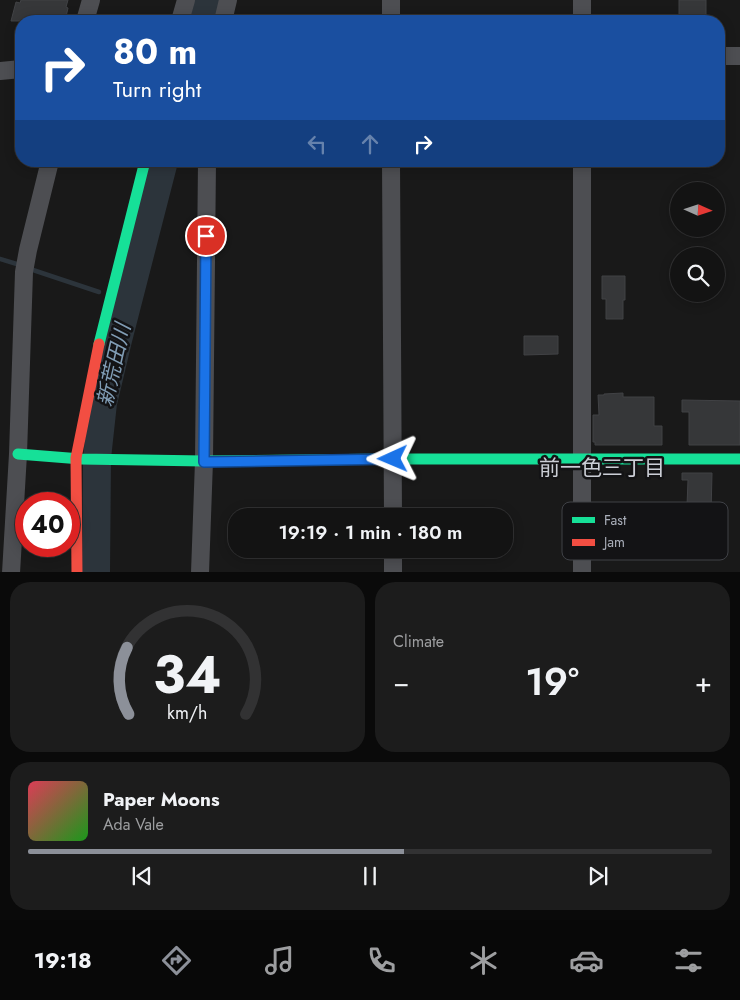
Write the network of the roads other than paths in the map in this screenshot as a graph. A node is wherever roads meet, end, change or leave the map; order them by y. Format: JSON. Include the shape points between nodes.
{"nodes":[{"id":1,"x":91,"y":0,"type":"edge"},
{"id":2,"x":186,"y":0,"type":"edge"},
{"id":3,"x":228,"y":0,"type":"edge"},
{"id":4,"x":391,"y":0,"type":"edge"},
{"id":5,"x":582,"y":0,"type":"edge"},
{"id":6,"x":87,"y":15,"type":"edge"},
{"id":7,"x":182,"y":15,"type":"edge"},
{"id":8,"x":224,"y":15,"type":"edge"},
{"id":9,"x":391,"y":15,"type":"edge"},
{"id":10,"x":582,"y":15,"type":"edge"},
{"id":11,"x":725,"y":56,"type":"edge"},
{"id":12,"x":740,"y":56,"type":"edge"},
{"id":13,"x":15,"y":70,"type":"edge"},
{"id":14,"x":0,"y":71,"type":"edge"},
{"id":15,"x":49,"y":167,"type":"edge"},
{"id":16,"x":143,"y":167,"type":"edge"},
{"id":17,"x":207,"y":167,"type":"edge"},
{"id":18,"x":391,"y":167,"type":"edge"},
{"id":19,"x":582,"y":167,"type":"edge"},
{"id":20,"x":18,"y":454,"type":"junction"},
{"id":21,"x":79,"y":458,"type":"junction"},
{"id":22,"x":393,"y":459,"type":"junction"},
{"id":23,"x":740,"y":459,"type":"edge"},
{"id":24,"x":583,"y":460,"type":"junction"},
{"id":25,"x":204,"y":462,"type":"junction"},
{"id":26,"x":583,"y":502,"type":"edge"},
{"id":27,"x":393,"y":508,"type":"edge"},
{"id":28,"x":392,"y":558,"type":"edge"},
{"id":29,"x":11,"y":572,"type":"edge"},
{"id":30,"x":77,"y":572,"type":"edge"},
{"id":31,"x":200,"y":572,"type":"edge"},
{"id":32,"x":392,"y":572,"type":"edge"}],
"edges":[{"from":1,"to":6,"type":"street"},
{"from":2,"to":7,"type":"street"},
{"from":3,"to":8,"type":"street"},
{"from":4,"to":9,"type":"street"},
{"from":5,"to":10,"type":"street"},
{"from":11,"to":12,"type":"street"},
{"from":13,"to":14,"type":"street"},
{"from":15,"to":20,"type":"street","via":[[24,272]]},
{"from":16,"to":21,"type":"street","via":[[101,332]]},
{"from":17,"to":25,"type":"street"},
{"from":18,"to":22,"type":"street"},
{"from":19,"to":24,"type":"street"},
{"from":20,"to":21,"type":"street"},
{"from":20,"to":29,"type":"street"},
{"from":21,"to":25,"type":"street"},
{"from":21,"to":30,"type":"street"},
{"from":22,"to":24,"type":"street"},
{"from":22,"to":25,"type":"street"},
{"from":22,"to":27,"type":"street"},
{"from":23,"to":24,"type":"street"},
{"from":24,"to":26,"type":"street"},
{"from":25,"to":31,"type":"street"},
{"from":28,"to":32,"type":"street"}]}
